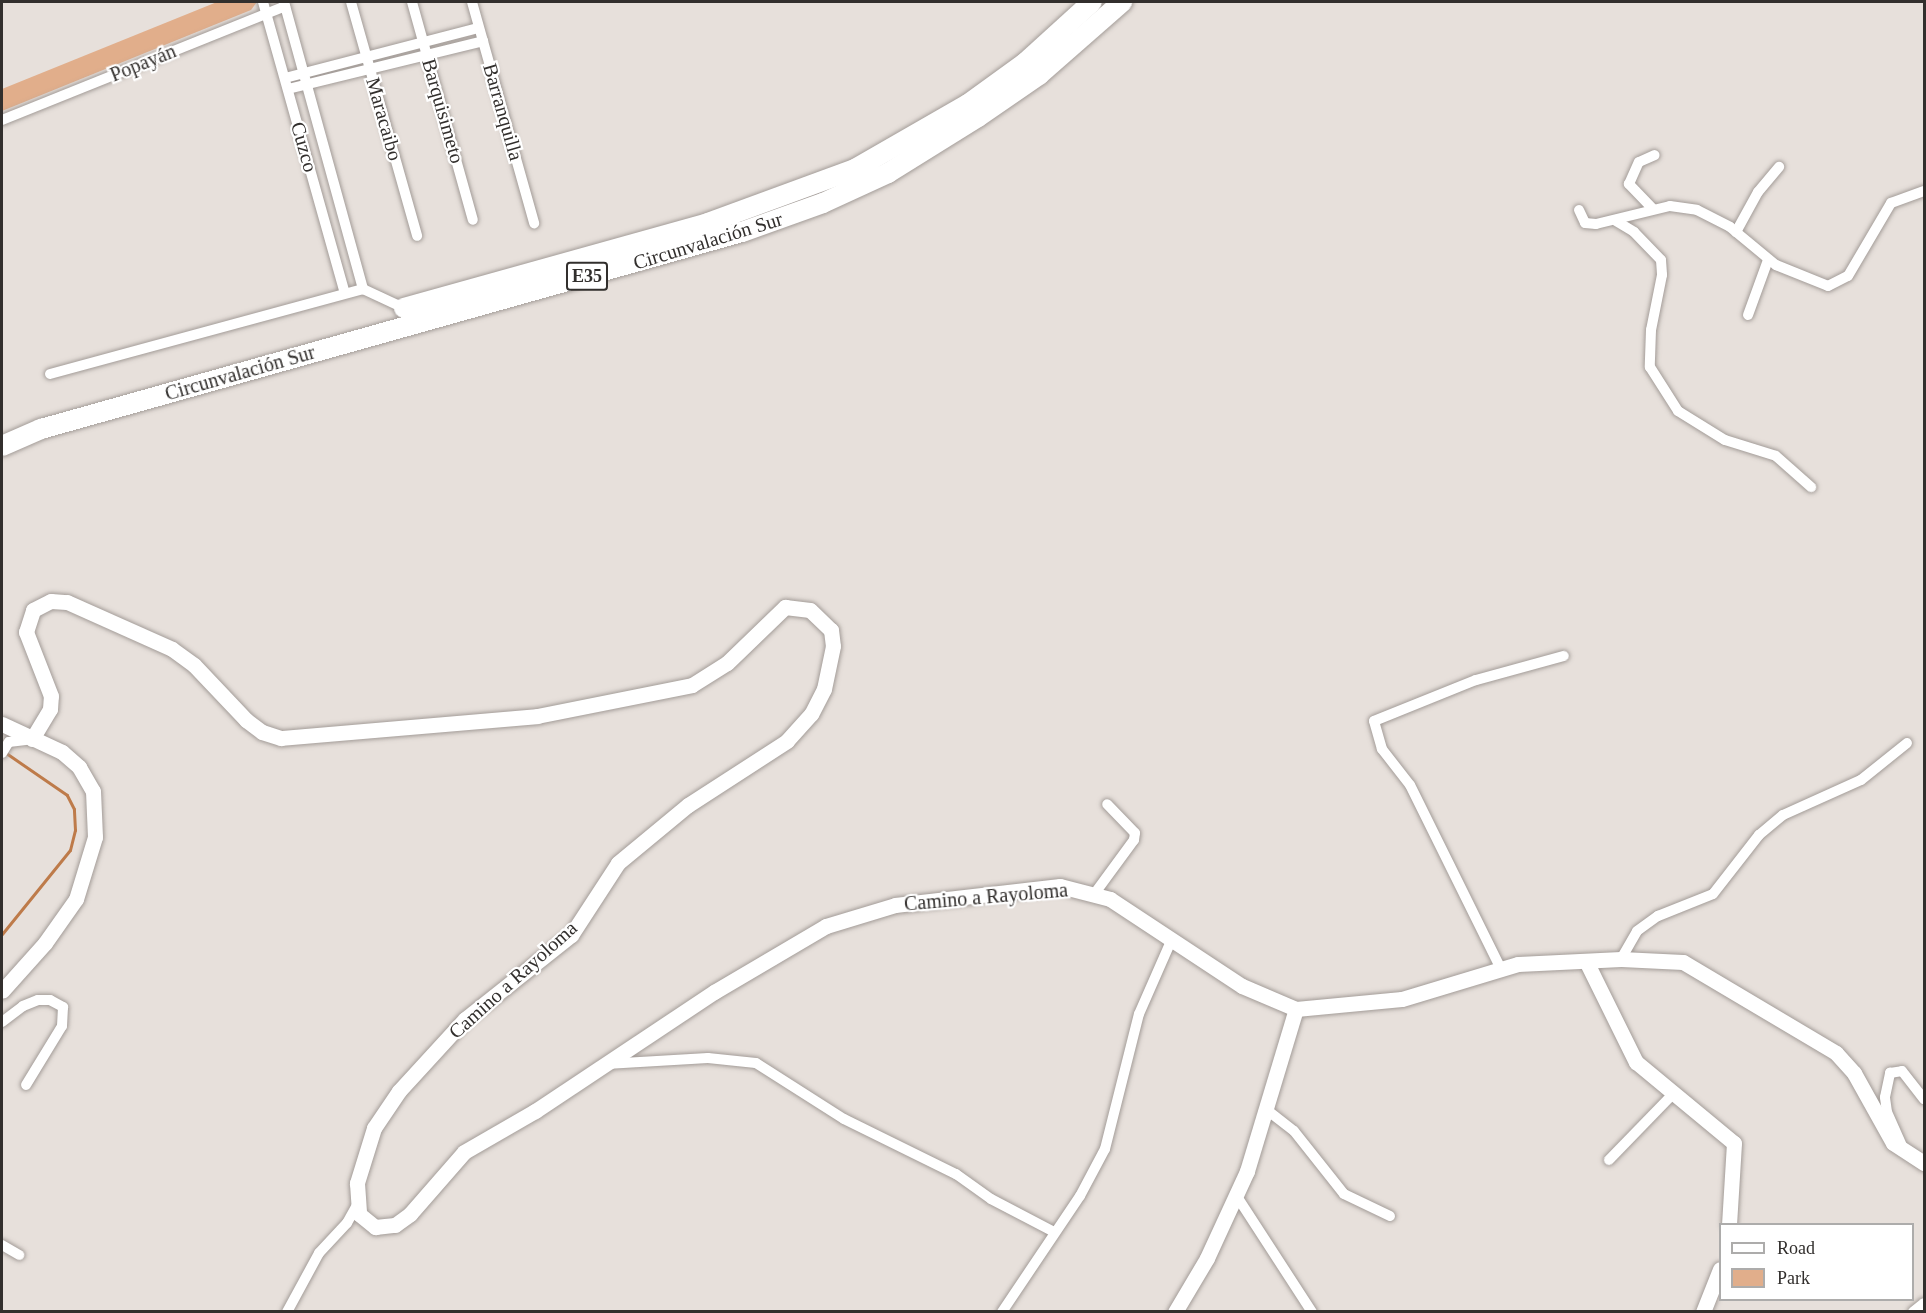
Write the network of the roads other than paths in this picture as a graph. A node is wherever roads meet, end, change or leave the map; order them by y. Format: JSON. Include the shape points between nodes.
{"nodes":[{"id":1,"x":263,"y":2,"type":"edge"},
{"id":2,"x":351,"y":2,"type":"edge"},
{"id":3,"x":412,"y":2,"type":"edge"},
{"id":4,"x":472,"y":2,"type":"edge"},
{"id":5,"x":1092,"y":2,"type":"edge"},
{"id":6,"x":1122,"y":2,"type":"edge"},
{"id":7,"x":285,"y":4,"type":"edge"},
{"id":8,"x":267,"y":14,"type":"junction"},
{"id":9,"x":479,"y":28,"type":"junction"},
{"id":10,"x":483,"y":41,"type":"junction"},
{"id":11,"x":424,"y":42,"type":"junction"},
{"id":12,"x":427,"y":55,"type":"junction"},
{"id":13,"x":366,"y":57,"type":"junction"},
{"id":14,"x":370,"y":69,"type":"junction"},
{"id":15,"x":305,"y":79,"type":"junction"},
{"id":16,"x":286,"y":83,"type":"junction"},
{"id":17,"x":2,"y":120,"type":"edge"},
{"id":18,"x":1655,"y":155,"type":"dead end"},
{"id":19,"x":1779,"y":167,"type":"dead end"},
{"id":20,"x":1924,"y":191,"type":"edge"},
{"id":21,"x":1653,"y":209,"type":"junction"},
{"id":22,"x":1579,"y":210,"type":"dead end"},
{"id":23,"x":473,"y":220,"type":"dead end"},
{"id":24,"x":1616,"y":221,"type":"junction"},
{"id":25,"x":534,"y":223,"type":"dead end"},
{"id":26,"x":1736,"y":232,"type":"junction"},
{"id":27,"x":417,"y":236,"type":"dead end"},
{"id":28,"x":1768,"y":260,"type":"junction"},
{"id":29,"x":363,"y":289,"type":"junction"},
{"id":30,"x":345,"y":293,"type":"junction"},
{"id":31,"x":404,"y":308,"type":"joint"},
{"id":32,"x":1748,"y":315,"type":"dead end"},
{"id":33,"x":50,"y":374,"type":"dead end"},
{"id":34,"x":2,"y":446,"type":"edge"},
{"id":35,"x":1811,"y":487,"type":"dead end"},
{"id":36,"x":1564,"y":656,"type":"dead end"},
{"id":37,"x":2,"y":724,"type":"edge"},
{"id":38,"x":2,"y":730,"type":"edge"},
{"id":39,"x":32,"y":739,"type":"junction"},
{"id":40,"x":1907,"y":743,"type":"dead end"},
{"id":41,"x":6,"y":746,"type":"edge"},
{"id":42,"x":1107,"y":804,"type":"dead end"},
{"id":43,"x":1095,"y":893,"type":"junction"},
{"id":44,"x":1171,"y":941,"type":"junction"},
{"id":45,"x":1621,"y":959,"type":"junction"},
{"id":46,"x":1586,"y":961,"type":"junction"},
{"id":47,"x":1502,"y":969,"type":"junction"},
{"id":48,"x":2,"y":991,"type":"edge"},
{"id":49,"x":1296,"y":1009,"type":"junction"},
{"id":50,"x":2,"y":1022,"type":"edge"},
{"id":51,"x":606,"y":1064,"type":"junction"},
{"id":52,"x":26,"y":1085,"type":"dead end"},
{"id":53,"x":1674,"y":1093,"type":"junction"},
{"id":54,"x":1924,"y":1099,"type":"edge"},
{"id":55,"x":1267,"y":1110,"type":"junction"},
{"id":56,"x":1904,"y":1151,"type":"junction"},
{"id":57,"x":1609,"y":1160,"type":"dead end"},
{"id":58,"x":1924,"y":1163,"type":"edge"},
{"id":59,"x":1236,"y":1195,"type":"junction"},
{"id":60,"x":357,"y":1205,"type":"junction"},
{"id":61,"x":1390,"y":1216,"type":"dead end"},
{"id":62,"x":1729,"y":1223,"type":"edge"},
{"id":63,"x":1054,"y":1232,"type":"junction"},
{"id":64,"x":2,"y":1245,"type":"edge"},
{"id":65,"x":19,"y":1255,"type":"dead end"},
{"id":66,"x":1719,"y":1271,"type":"edge"},
{"id":67,"x":1924,"y":1303,"type":"edge"},
{"id":68,"x":287,"y":1311,"type":"edge"},
{"id":69,"x":1002,"y":1311,"type":"edge"},
{"id":70,"x":1175,"y":1311,"type":"edge"},
{"id":71,"x":1312,"y":1311,"type":"edge"},
{"id":72,"x":1703,"y":1311,"type":"edge"},
{"id":73,"x":1913,"y":1311,"type":"edge"}],
"edges":[{"from":1,"to":8,"type":"street","name":"Cuzco"},
{"from":2,"to":13,"type":"street","name":"Maracaibo"},
{"from":3,"to":11,"type":"street","name":"Barquisimeto"},
{"from":4,"to":9,"type":"street","name":"Barranquilla"},
{"from":5,"to":31,"type":"highway","name":"Circunvalación Sur","number":"E35","via":[[1026,62],[968,104],[846,172],[708,223]]},
{"from":6,"to":34,"type":"highway","name":"Circunvalación Sur","number":"E35","via":[[1054,62],[978,117],[888,173],[815,207],[671,253],[41,429]]},
{"from":7,"to":8,"type":"street","name":"Popayán"},
{"from":7,"to":15,"type":"street","name":"Cuzco"},
{"from":8,"to":16,"type":"street","name":"Cuzco"},
{"from":8,"to":17,"type":"street","name":"Popayán"},
{"from":9,"to":10,"type":"street","name":"Barranquilla"},
{"from":9,"to":11,"type":"street"},
{"from":10,"to":12,"type":"street"},
{"from":10,"to":25,"type":"street","name":"Barranquilla"},
{"from":11,"to":12,"type":"street","name":"Barquisimeto"},
{"from":11,"to":13,"type":"street"},
{"from":12,"to":14,"type":"street"},
{"from":12,"to":23,"type":"street","name":"Barquisimeto"},
{"from":13,"to":14,"type":"street","name":"Maracaibo"},
{"from":13,"to":15,"type":"street"},
{"from":14,"to":15,"type":"street"},
{"from":14,"to":27,"type":"street","name":"Maracaibo"},
{"from":15,"to":16,"type":"street"},
{"from":15,"to":29,"type":"street","name":"Cuzco"},
{"from":16,"to":30,"type":"street","name":"Cuzco"},
{"from":18,"to":21,"type":"street","via":[[1639,162],[1629,184]]},
{"from":19,"to":26,"type":"street","via":[[1758,192]]},
{"from":20,"to":28,"type":"street","via":[[1891,203],[1848,276],[1838,283],[1816,284]]},
{"from":21,"to":24,"type":"street"},
{"from":21,"to":26,"type":"street","via":[[1681,206],[1697,210]]},
{"from":22,"to":24,"type":"street","via":[[1585,223]]},
{"from":24,"to":35,"type":"street","via":[[1634,232],[1661,260],[1650,367],[1678,411],[1725,440],[1776,456]]},
{"from":26,"to":28,"type":"street"},
{"from":28,"to":32,"type":"street"},
{"from":29,"to":30,"type":"street"},
{"from":29,"to":31,"type":"street"},
{"from":30,"to":33,"type":"street"},
{"from":36,"to":47,"type":"street","via":[[1476,680],[1374,722],[1382,749],[1410,785]]},
{"from":37,"to":39,"type":"street"},
{"from":38,"to":41,"type":"street"},
{"from":39,"to":41,"type":"street"},
{"from":39,"to":48,"type":"street","via":[[69,756],[87,778],[93,791],[95,837],[76,899],[45,943]]},
{"from":39,"to":60,"type":"street","name":"Camino a Rayoloma","via":[[51,702],[46,678],[28,642],[27,625],[33,610],[51,601],[68,602],[172,650],[194,665],[246,720],[262,732],[281,738],[537,716],[692,685],[728,663],[785,607],[810,610],[831,630],[824,689],[811,714],[787,741],[688,806],[618,863],[571,935],[465,1019],[399,1091],[374,1128],[363,1155]]},
{"from":40,"to":45,"type":"street","via":[[1861,780],[1784,815],[1759,836],[1713,894],[1658,915],[1637,932]]},
{"from":42,"to":43,"type":"street","via":[[1135,832],[1134,840]]},
{"from":43,"to":44,"type":"street","name":"Camino a Rayoloma"},
{"from":43,"to":51,"type":"street","name":"Camino a Rayoloma","via":[[1060,886],[895,905],[826,926],[714,992]]},
{"from":44,"to":49,"type":"street","name":"Camino a Rayoloma","via":[[1242,986]]},
{"from":44,"to":63,"type":"street","via":[[1139,1014],[1104,1149],[1080,1196]]},
{"from":45,"to":46,"type":"street","name":"Camino a Rayoloma"},
{"from":45,"to":56,"type":"street","name":"Camino a Rayoloma","via":[[1683,962],[1836,1053],[1854,1073],[1893,1143]]},
{"from":46,"to":47,"type":"street","name":"Camino a Rayoloma","via":[[1518,964]]},
{"from":46,"to":53,"type":"street","via":[[1636,1062]]},
{"from":47,"to":49,"type":"street","name":"Camino a Rayoloma","via":[[1402,999]]},
{"from":49,"to":55,"type":"street"},
{"from":50,"to":52,"type":"street","via":[[22,1006],[38,1000],[50,1000],[63,1007],[62,1026]]},
{"from":51,"to":60,"type":"street","name":"Camino a Rayoloma","via":[[464,1152],[410,1214],[395,1225],[375,1227],[359,1214]]},
{"from":51,"to":63,"type":"street","via":[[708,1058],[756,1063],[844,1119],[956,1174],[991,1199]]},
{"from":53,"to":57,"type":"street"},
{"from":53,"to":62,"type":"street","via":[[1734,1143]]},
{"from":54,"to":56,"type":"street","via":[[1902,1071],[1890,1073],[1885,1097],[1887,1112]]},
{"from":55,"to":59,"type":"street"},
{"from":55,"to":61,"type":"street","via":[[1294,1131],[1344,1194]]},
{"from":56,"to":58,"type":"street","name":"Camino a Rayoloma"},
{"from":59,"to":70,"type":"street","via":[[1207,1258]]},
{"from":59,"to":71,"type":"street"},
{"from":60,"to":68,"type":"street","via":[[348,1223],[319,1253]]},
{"from":63,"to":69,"type":"street"},
{"from":64,"to":65,"type":"street"},
{"from":66,"to":72,"type":"street"},
{"from":67,"to":73,"type":"street"}]}
